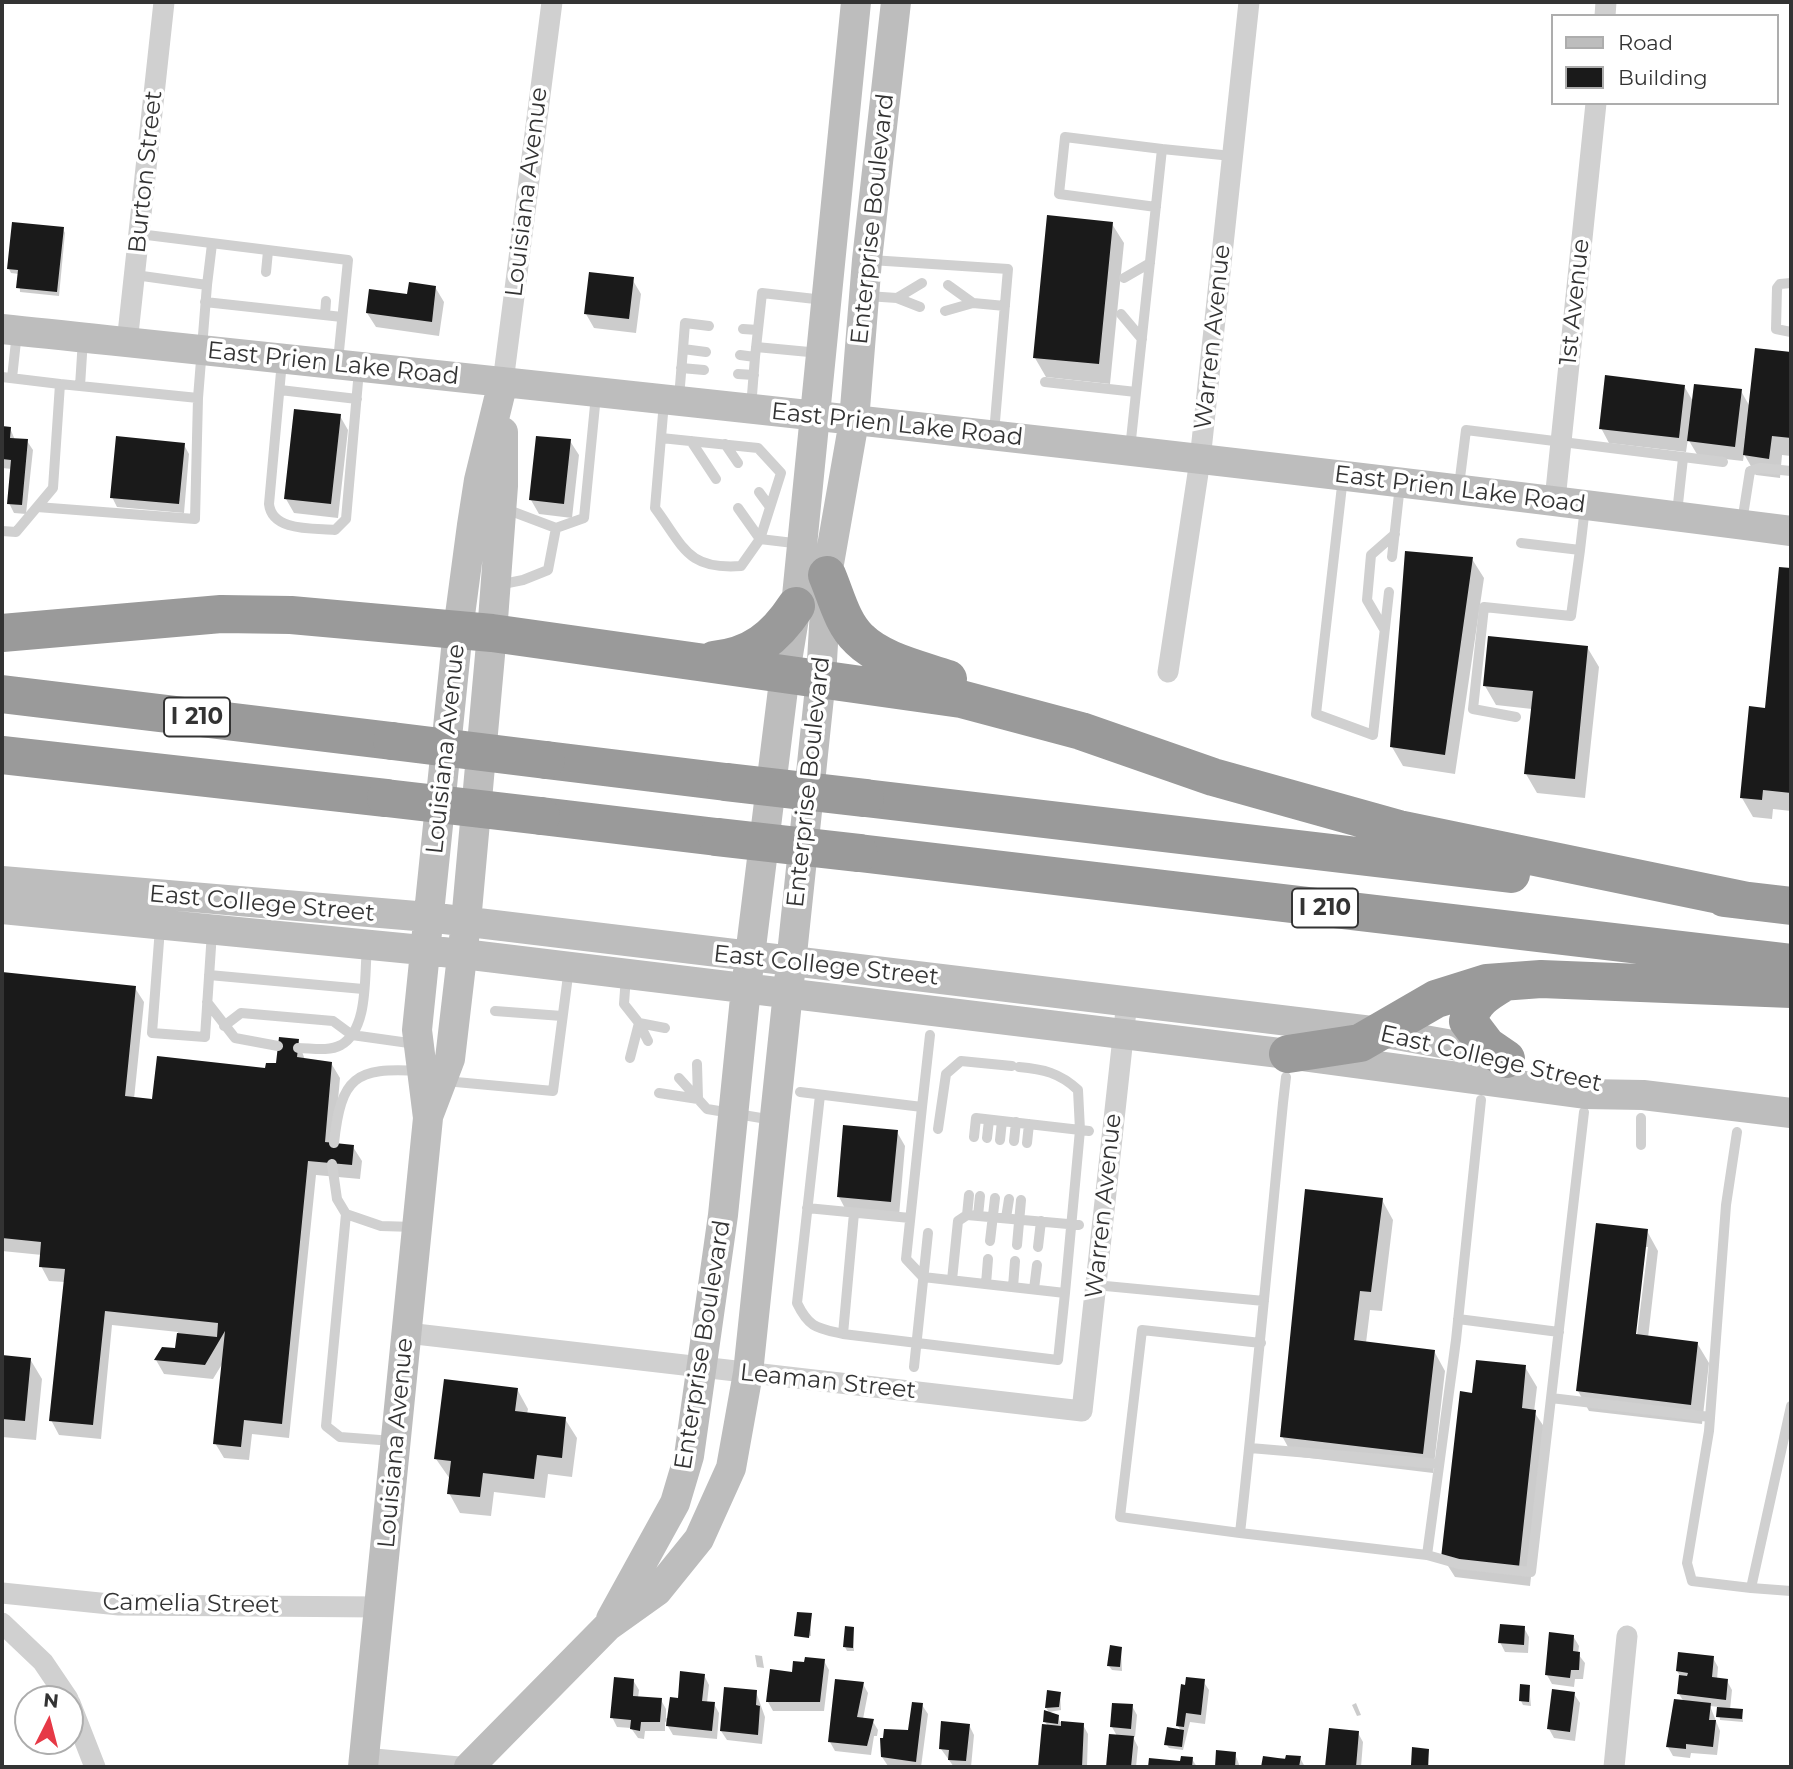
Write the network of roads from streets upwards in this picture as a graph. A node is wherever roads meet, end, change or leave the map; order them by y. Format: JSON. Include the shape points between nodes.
{"nodes":[{"id":1,"x":164,"y":2,"type":"edge"},
{"id":2,"x":552,"y":2,"type":"edge"},
{"id":3,"x":856,"y":2,"type":"edge"},
{"id":4,"x":896,"y":2,"type":"edge"},
{"id":5,"x":1249,"y":2,"type":"edge"},
{"id":6,"x":1595,"y":105,"type":"edge"},
{"id":7,"x":831,"y":256,"type":"junction"},
{"id":8,"x":867,"y":260,"type":"junction"},
{"id":9,"x":9,"y":330,"type":"edge"},
{"id":10,"x":127,"y":343,"type":"junction"},
{"id":11,"x":503,"y":382,"type":"junction"},
{"id":12,"x":815,"y":415,"type":"junction"},
{"id":13,"x":854,"y":421,"type":"junction"},
{"id":14,"x":1200,"y":460,"type":"junction"},
{"id":15,"x":1555,"y":500,"type":"junction"},
{"id":16,"x":1791,"y":531,"type":"edge"},
{"id":17,"x":827,"y":575,"type":"junction"},
{"id":18,"x":796,"y":606,"type":"junction"},
{"id":19,"x":475,"y":631,"type":"junction"},
{"id":20,"x":2,"y":634,"type":"edge"},
{"id":21,"x":690,"y":662,"type":"junction"},
{"id":22,"x":1168,"y":672,"type":"dead end"},
{"id":23,"x":803,"y":676,"type":"junction"},
{"id":24,"x":2,"y":694,"type":"edge"},
{"id":25,"x":1081,"y":731,"type":"junction"},
{"id":26,"x":2,"y":755,"type":"edge"},
{"id":27,"x":2,"y":881,"type":"edge"},
{"id":28,"x":1748,"y":901,"type":"junction"},
{"id":29,"x":1791,"y":906,"type":"edge"},
{"id":30,"x":2,"y":909,"type":"edge"},
{"id":31,"x":428,"y":917,"type":"junction"},
{"id":32,"x":466,"y":922,"type":"junction"},
{"id":33,"x":424,"y":951,"type":"junction"},
{"id":34,"x":463,"y":954,"type":"junction"},
{"id":35,"x":750,"y":957,"type":"junction"},
{"id":36,"x":791,"y":960,"type":"junction"},
{"id":37,"x":1791,"y":963,"type":"edge"},
{"id":38,"x":1509,"y":980,"type":"junction"},
{"id":39,"x":746,"y":988,"type":"junction"},
{"id":40,"x":1791,"y":989,"type":"edge"},
{"id":41,"x":789,"y":993,"type":"junction"},
{"id":42,"x":1127,"y":1001,"type":"junction"},
{"id":43,"x":1380,"y":1032,"type":"junction"},
{"id":44,"x":1122,"y":1036,"type":"junction"},
{"id":45,"x":1506,"y":1059,"type":"junction"},
{"id":46,"x":428,"y":1065,"type":"junction"},
{"id":47,"x":1287,"y":1066,"type":"junction"},
{"id":48,"x":1642,"y":1106,"type":"junction"},
{"id":49,"x":1791,"y":1113,"type":"edge"},
{"id":50,"x":407,"y":1333,"type":"junction"},
{"id":51,"x":701,"y":1368,"type":"junction"},
{"id":52,"x":748,"y":1373,"type":"junction"},
{"id":53,"x":1082,"y":1411,"type":"joint"},
{"id":54,"x":2,"y":1593,"type":"edge"},
{"id":55,"x":380,"y":1608,"type":"junction"},
{"id":56,"x":2,"y":1623,"type":"edge"},
{"id":57,"x":608,"y":1626,"type":"junction"},
{"id":58,"x":1627,"y":1636,"type":"dead end"},
{"id":59,"x":58,"y":1685,"type":"edge"},
{"id":60,"x":84,"y":1739,"type":"edge"},
{"id":61,"x":364,"y":1763,"type":"edge"},
{"id":62,"x":95,"y":1767,"type":"edge"},
{"id":63,"x":458,"y":1767,"type":"edge"},
{"id":64,"x":469,"y":1767,"type":"edge"},
{"id":65,"x":1614,"y":1767,"type":"edge"}],
"edges":[{"from":1,"to":10,"type":"street","name":"Burton Street"},
{"from":2,"to":11,"type":"street","name":"Louisiana Avenue"},
{"from":3,"to":7,"type":"main road","name":"Enterprise Boulevard"},
{"from":4,"to":8,"type":"main road","name":"Enterprise Boulevard"},
{"from":5,"to":14,"type":"street","name":"Warren Avenue"},
{"from":6,"to":15,"type":"street","name":"1st Avenue"},
{"from":7,"to":8,"type":"main road"},
{"from":7,"to":12,"type":"main road","name":"Enterprise Boulevard"},
{"from":8,"to":13,"type":"main road","name":"Enterprise Boulevard"},
{"from":9,"to":10,"type":"main road","name":"East Prien Lake Road"},
{"from":10,"to":11,"type":"main road","name":"East Prien Lake Road"},
{"from":11,"to":12,"type":"main road","name":"East Prien Lake Road"},
{"from":11,"to":19,"type":"main road","name":"Louisiana Avenue","via":[[479,481]]},
{"from":11,"to":19,"type":"main road","name":"Louisiana Avenue","via":[[496,585]]},
{"from":12,"to":13,"type":"main road","name":"East Prien Lake Road"},
{"from":12,"to":18,"type":"main road","name":"Enterprise Boulevard"},
{"from":13,"to":14,"type":"main road","name":"East Prien Lake Road"},
{"from":13,"to":17,"type":"main road","name":"Enterprise Boulevard"},
{"from":14,"to":15,"type":"main road","name":"East Prien Lake Road"},
{"from":14,"to":22,"type":"street","name":"Warren Avenue"},
{"from":15,"to":16,"type":"main road","name":"East Prien Lake Road"},
{"from":17,"to":23,"type":"main road","name":"Enterprise Boulevard"},
{"from":17,"to":25,"type":"highway","via":[[847,622],[874,651],[1012,700]]},
{"from":18,"to":21,"type":"highway","via":[[783,627],[751,651],[738,657]]},
{"from":18,"to":23,"type":"main road","name":"Enterprise Boulevard"},
{"from":19,"to":20,"type":"highway","via":[[291,615],[221,614]]},
{"from":19,"to":21,"type":"highway"},
{"from":19,"to":31,"type":"main road","name":"Louisiana Avenue"},
{"from":19,"to":32,"type":"main road","name":"Louisiana Avenue"},
{"from":21,"to":23,"type":"highway"},
{"from":23,"to":25,"type":"highway","via":[[961,699]]},
{"from":23,"to":35,"type":"main road","name":"Enterprise Boulevard"},
{"from":23,"to":36,"type":"main road","name":"Enterprise Boulevard"},
{"from":24,"to":28,"type":"highway","number":"I 210","bridge":true},
{"from":25,"to":28,"type":"highway","via":[[1213,777],[1399,828]]},
{"from":26,"to":37,"type":"highway","number":"I 210","bridge":true},
{"from":27,"to":31,"type":"main road","name":"East College Street"},
{"from":28,"to":29,"type":"highway","number":"I 210"},
{"from":30,"to":33,"type":"main road","name":"East College Street"},
{"from":31,"to":32,"type":"main road","name":"East College Street"},
{"from":31,"to":33,"type":"main road","name":"Louisiana Avenue"},
{"from":32,"to":34,"type":"main road","name":"Louisiana Avenue"},
{"from":32,"to":35,"type":"main road","name":"East College Street"},
{"from":33,"to":34,"type":"main road","name":"East College Street"},
{"from":33,"to":46,"type":"main road","name":"Louisiana Avenue"},
{"from":34,"to":39,"type":"main road","name":"East College Street"},
{"from":34,"to":46,"type":"main road","name":"Louisiana Avenue","via":[[450,1059]]},
{"from":35,"to":36,"type":"main road","name":"East College Street"},
{"from":35,"to":39,"type":"main road","name":"Enterprise Boulevard"},
{"from":36,"to":41,"type":"main road","name":"Enterprise Boulevard"},
{"from":36,"to":42,"type":"main road","name":"East College Street"},
{"from":38,"to":40,"type":"highway"},
{"from":38,"to":43,"type":"highway","via":[[1436,999]]},
{"from":38,"to":45,"type":"highway","via":[[1484,994],[1471,1008],[1468,1021],[1487,1046]]},
{"from":39,"to":41,"type":"main road","name":"East College Street"},
{"from":39,"to":51,"type":"main road","name":"Enterprise Boulevard","via":[[735,1114]]},
{"from":41,"to":44,"type":"main road","name":"East College Street"},
{"from":41,"to":52,"type":"main road","name":"Enterprise Boulevard"},
{"from":42,"to":43,"type":"main road","name":"East College Street"},
{"from":42,"to":44,"type":"street","name":"Warren Avenue"},
{"from":43,"to":45,"type":"main road","name":"East College Street"},
{"from":43,"to":47,"type":"highway"},
{"from":44,"to":47,"type":"main road","name":"East College Street"},
{"from":44,"to":53,"type":"street","name":"Warren Avenue"},
{"from":45,"to":48,"type":"main road","name":"East College Street"},
{"from":46,"to":50,"type":"main road","name":"Louisiana Avenue","via":[[428,1118]]},
{"from":47,"to":48,"type":"main road","name":"East College Street","via":[[1585,1094]]},
{"from":48,"to":49,"type":"main road","name":"East College Street"},
{"from":50,"to":51,"type":"street","name":"Leaman Street"},
{"from":50,"to":55,"type":"main road","name":"Louisiana Avenue"},
{"from":51,"to":52,"type":"street","name":"Leaman Street"},
{"from":51,"to":57,"type":"main road","name":"Enterprise Boulevard","via":[[689,1456],[675,1503]]},
{"from":52,"to":53,"type":"street","name":"Leaman Street"},
{"from":52,"to":57,"type":"main road","name":"Enterprise Boulevard","via":[[731,1468],[699,1539],[657,1591]]},
{"from":54,"to":55,"type":"street","name":"Camelia Street","via":[[119,1605]]},
{"from":55,"to":61,"type":"main road","name":"Louisiana Avenue"},
{"from":56,"to":59,"type":"street","via":[[43,1662]]},
{"from":57,"to":64,"type":"main road"},
{"from":58,"to":65,"type":"street"},
{"from":60,"to":62,"type":"street"},
{"from":61,"to":63,"type":"street"}]}
